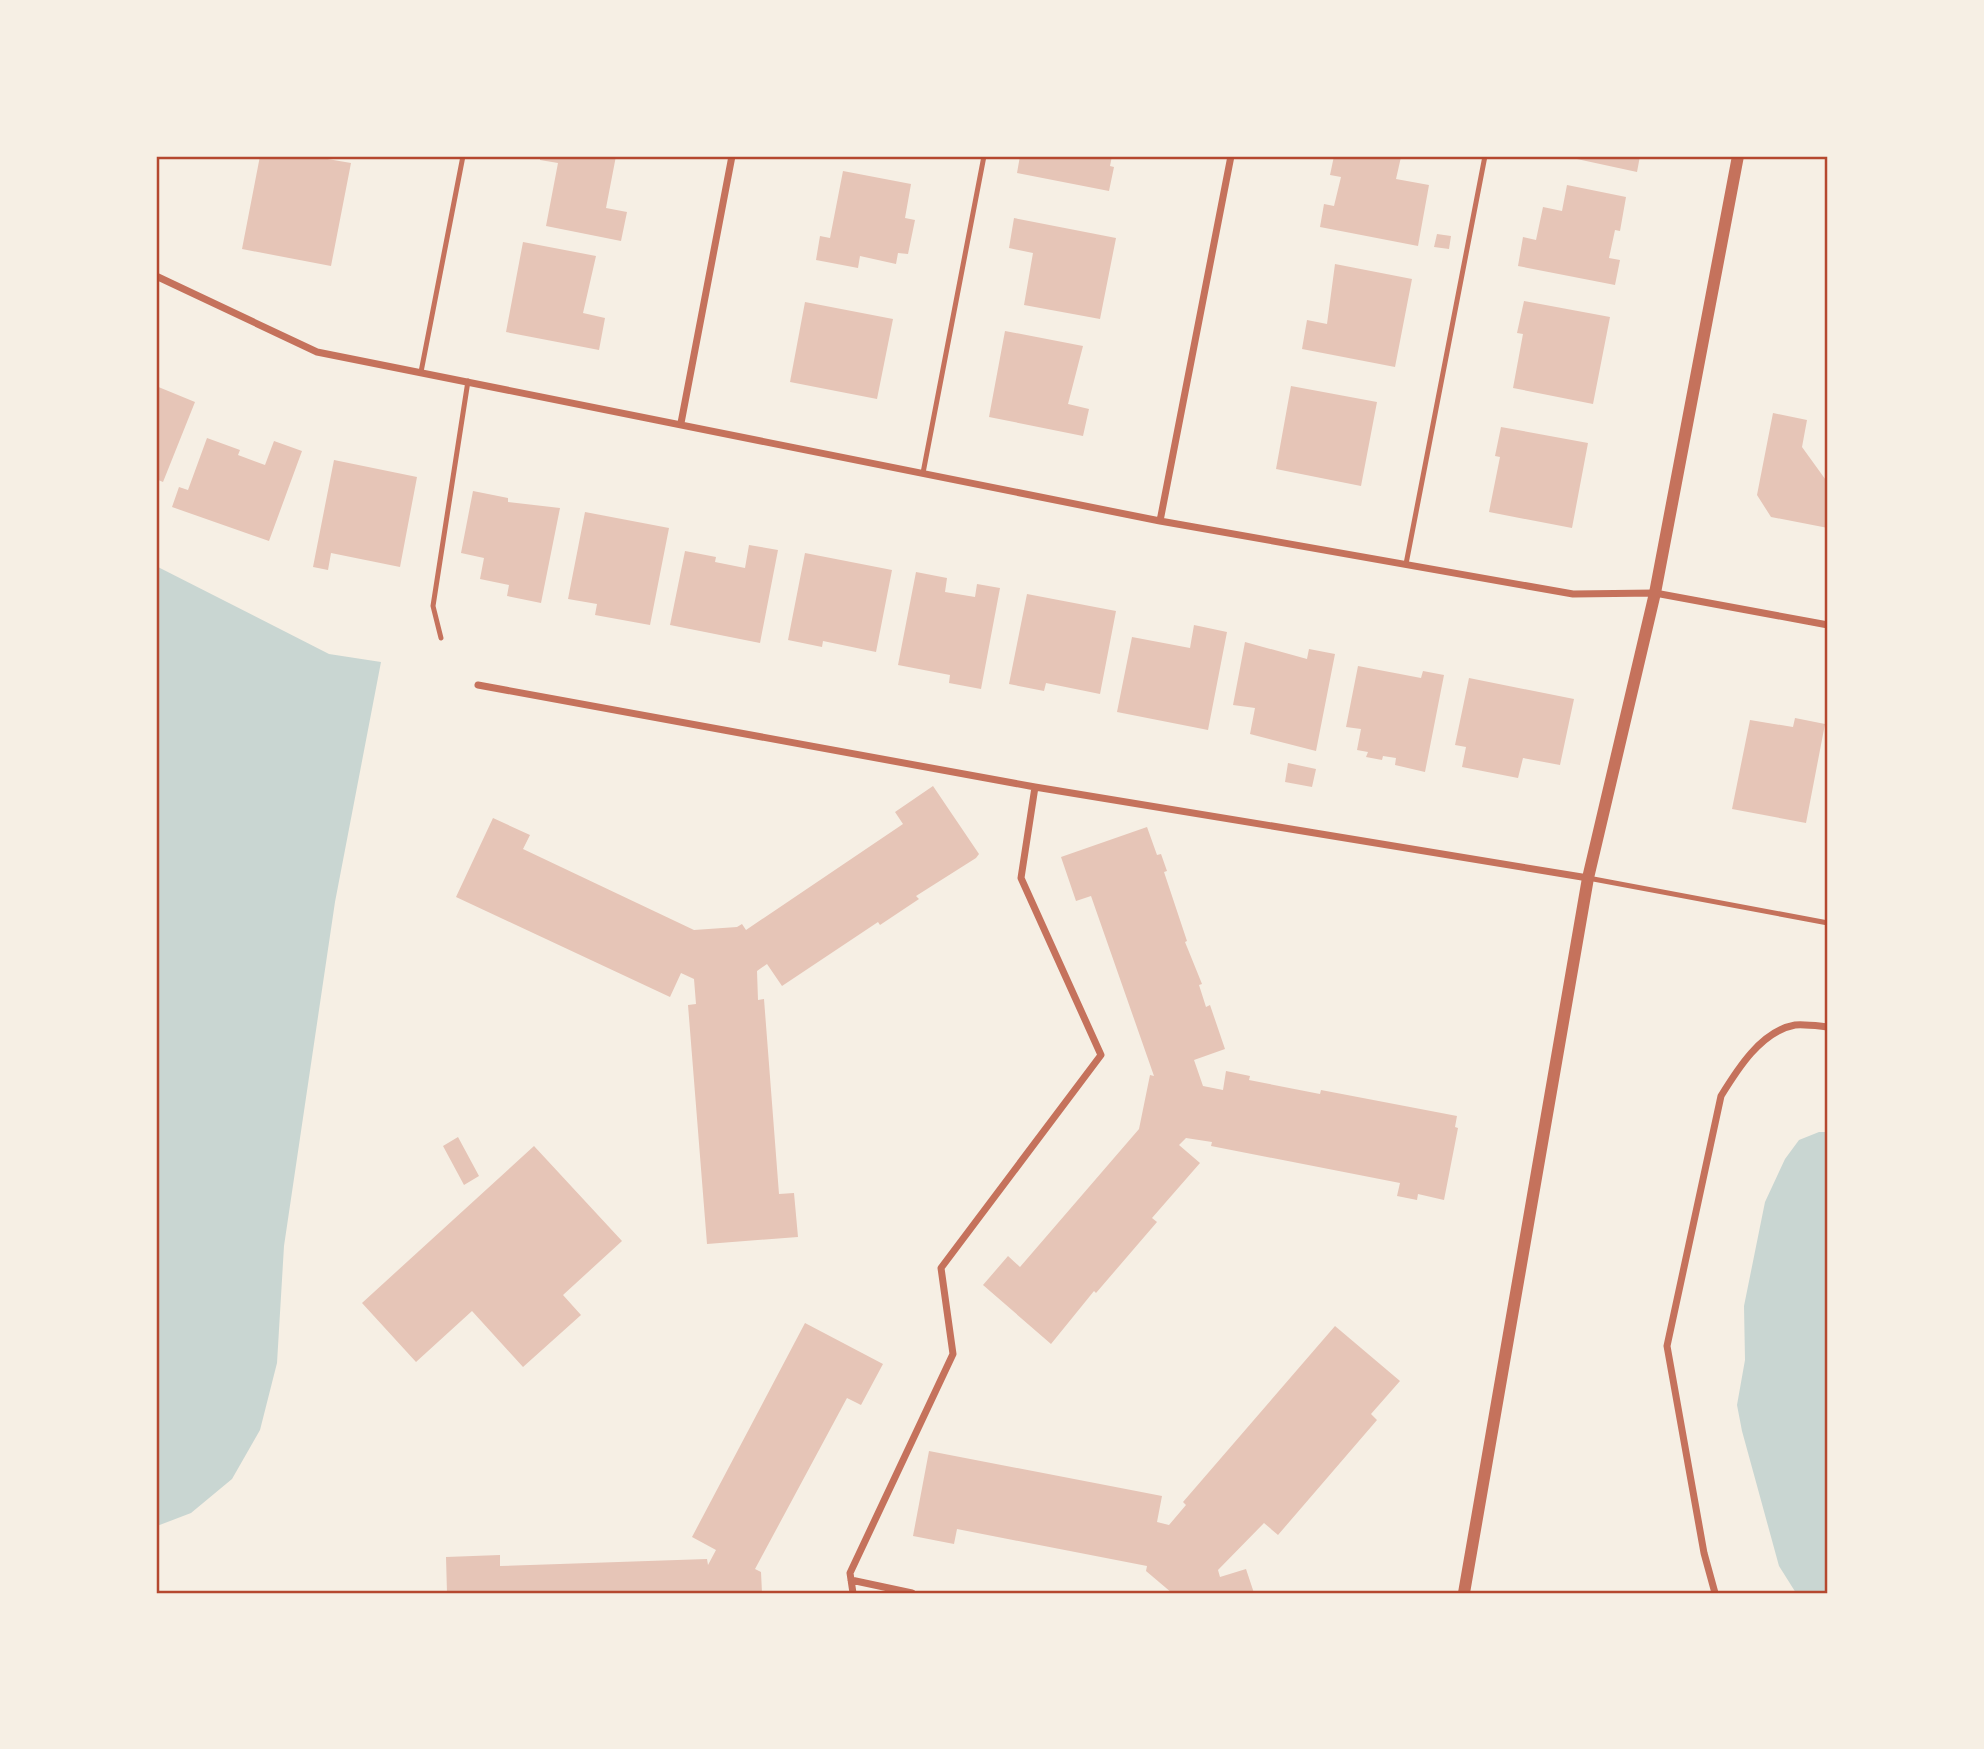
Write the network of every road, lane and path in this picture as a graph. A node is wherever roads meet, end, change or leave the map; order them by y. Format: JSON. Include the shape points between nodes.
{"nodes":[{"id":1,"x":463,"y":156,"type":"edge"},
{"id":2,"x":732,"y":156,"type":"edge"},
{"id":3,"x":984,"y":156,"type":"edge"},
{"id":4,"x":1231,"y":156,"type":"edge"},
{"id":5,"x":1485,"y":156,"type":"edge"},
{"id":6,"x":1738,"y":156,"type":"edge"},
{"id":7,"x":156,"y":276,"type":"edge"},
{"id":8,"x":421,"y":372,"type":"junction"},
{"id":9,"x":468,"y":382,"type":"junction"},
{"id":10,"x":681,"y":424,"type":"junction"},
{"id":11,"x":923,"y":473,"type":"junction"},
{"id":12,"x":1160,"y":521,"type":"junction"},
{"id":13,"x":1406,"y":564,"type":"junction"},
{"id":14,"x":1655,"y":593,"type":"junction"},
{"id":15,"x":1828,"y":625,"type":"edge"},
{"id":16,"x":441,"y":638,"type":"dead end"},
{"id":17,"x":478,"y":685,"type":"dead end"},
{"id":18,"x":1035,"y":787,"type":"junction"},
{"id":19,"x":1588,"y":878,"type":"junction"},
{"id":20,"x":1828,"y":923,"type":"edge"},
{"id":21,"x":1828,"y":1027,"type":"edge"},
{"id":22,"x":851,"y":1580,"type":"junction"},
{"id":23,"x":853,"y":1593,"type":"edge"},
{"id":24,"x":912,"y":1593,"type":"edge"},
{"id":25,"x":1464,"y":1593,"type":"edge"},
{"id":26,"x":1715,"y":1593,"type":"edge"}],
"edges":[{"from":1,"to":8,"type":"lane"},
{"from":2,"to":10,"type":"street"},
{"from":3,"to":11,"type":"lane"},
{"from":4,"to":12,"type":"street"},
{"from":5,"to":13,"type":"lane"},
{"from":6,"to":14,"type":"street"},
{"from":7,"to":8,"type":"street","via":[[317,352]]},
{"from":8,"to":9,"type":"street"},
{"from":9,"to":10,"type":"street"},
{"from":9,"to":16,"type":"lane","via":[[433,606]]},
{"from":10,"to":11,"type":"street"},
{"from":11,"to":12,"type":"street"},
{"from":12,"to":13,"type":"street"},
{"from":13,"to":14,"type":"street","via":[[1573,594]]},
{"from":14,"to":15,"type":"street"},
{"from":14,"to":19,"type":"street"},
{"from":17,"to":18,"type":"street"},
{"from":18,"to":19,"type":"street"},
{"from":18,"to":22,"type":"street","via":[[1021,878],[1101,1055],[941,1268],[953,1354],[850,1573]]},
{"from":19,"to":20,"type":"lane"},
{"from":19,"to":25,"type":"street"},
{"from":21,"to":26,"type":"street","via":[[1794,1026],[1770,1037],[1740,1066],[1721,1096],[1667,1346]]},
{"from":22,"to":23,"type":"street"},
{"from":22,"to":24,"type":"street"}]}
